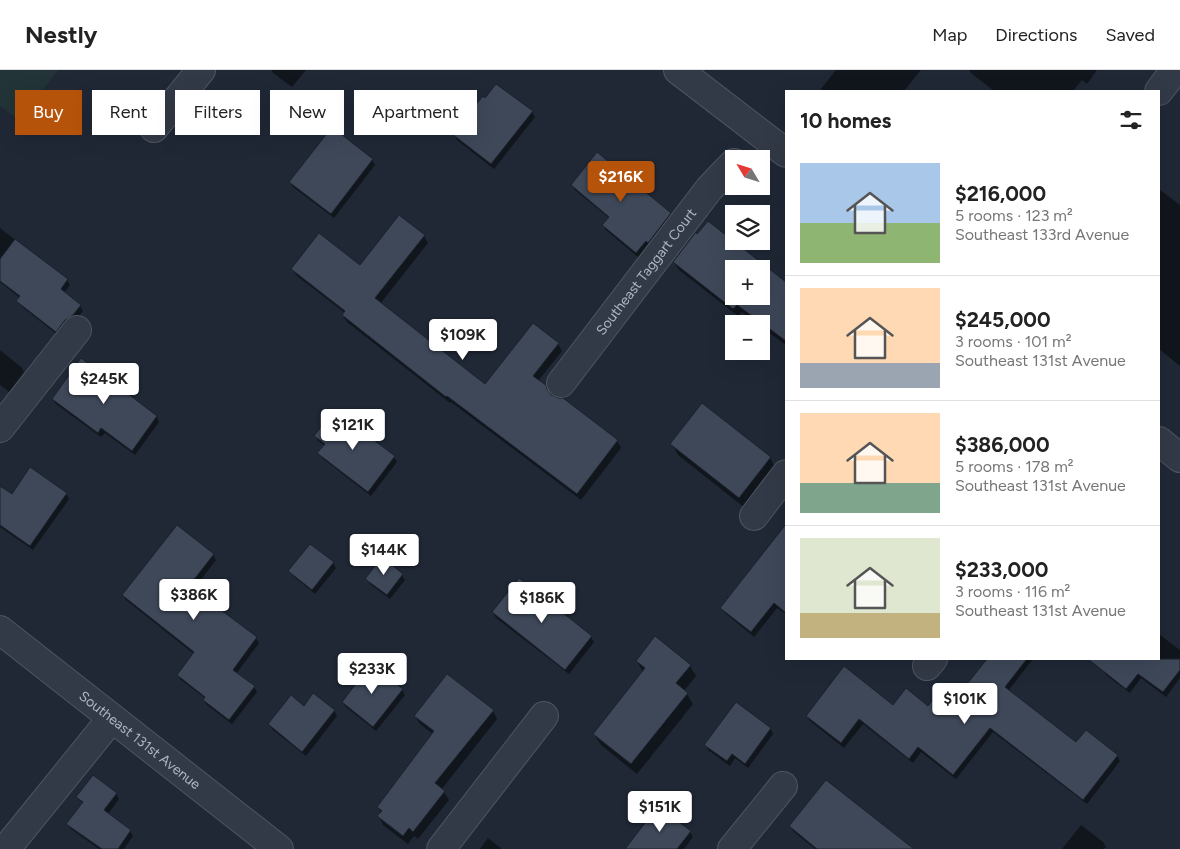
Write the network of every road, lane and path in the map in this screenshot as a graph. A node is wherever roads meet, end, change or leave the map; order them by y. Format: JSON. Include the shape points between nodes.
{"nodes":[{"id":1,"x":201,"y":70,"type":"edge"},
{"id":2,"x":678,"y":70,"type":"edge"},
{"id":3,"x":1175,"y":70,"type":"edge"},
{"id":4,"x":1160,"y":90,"type":"edge"},
{"id":5,"x":165,"y":114,"type":"edge"},
{"id":6,"x":764,"y":136,"type":"junction"},
{"id":7,"x":749,"y":150,"type":"edge"},
{"id":8,"x":785,"y":152,"type":"edge"},
{"id":9,"x":725,"y":171,"type":"edge"},
{"id":10,"x":77,"y":330,"type":"dead end"},
{"id":11,"x":560,"y":383,"type":"dead end"},
{"id":12,"x":0,"y":428,"type":"edge"},
{"id":13,"x":1160,"y":442,"type":"edge"},
{"id":14,"x":1180,"y":458,"type":"edge"},
{"id":15,"x":785,"y":475,"type":"edge"},
{"id":16,"x":754,"y":516,"type":"dead end"},
{"id":17,"x":0,"y":630,"type":"edge"},
{"id":18,"x":544,"y":716,"type":"dead end"},
{"id":19,"x":112,"y":718,"type":"junction"},
{"id":20,"x":783,"y":786,"type":"dead end"},
{"id":21,"x":6,"y":849,"type":"edge"},
{"id":22,"x":279,"y":849,"type":"edge"},
{"id":23,"x":441,"y":849,"type":"edge"},
{"id":24,"x":732,"y":849,"type":"edge"}],
"edges":[{"from":1,"to":5,"type":"street"},
{"from":2,"to":6,"type":"street"},
{"from":3,"to":4,"type":"street"},
{"from":6,"to":7,"type":"street"},
{"from":6,"to":8,"type":"street"},
{"from":9,"to":11,"type":"street","name":"Southeast Taggart Court"},
{"from":10,"to":12,"type":"street"},
{"from":13,"to":14,"type":"street"},
{"from":15,"to":16,"type":"street"},
{"from":17,"to":19,"type":"street","name":"Southeast 131st Avenue"},
{"from":18,"to":23,"type":"street"},
{"from":19,"to":21,"type":"street"},
{"from":19,"to":22,"type":"street","name":"Southeast 131st Avenue"},
{"from":20,"to":24,"type":"street"}]}
